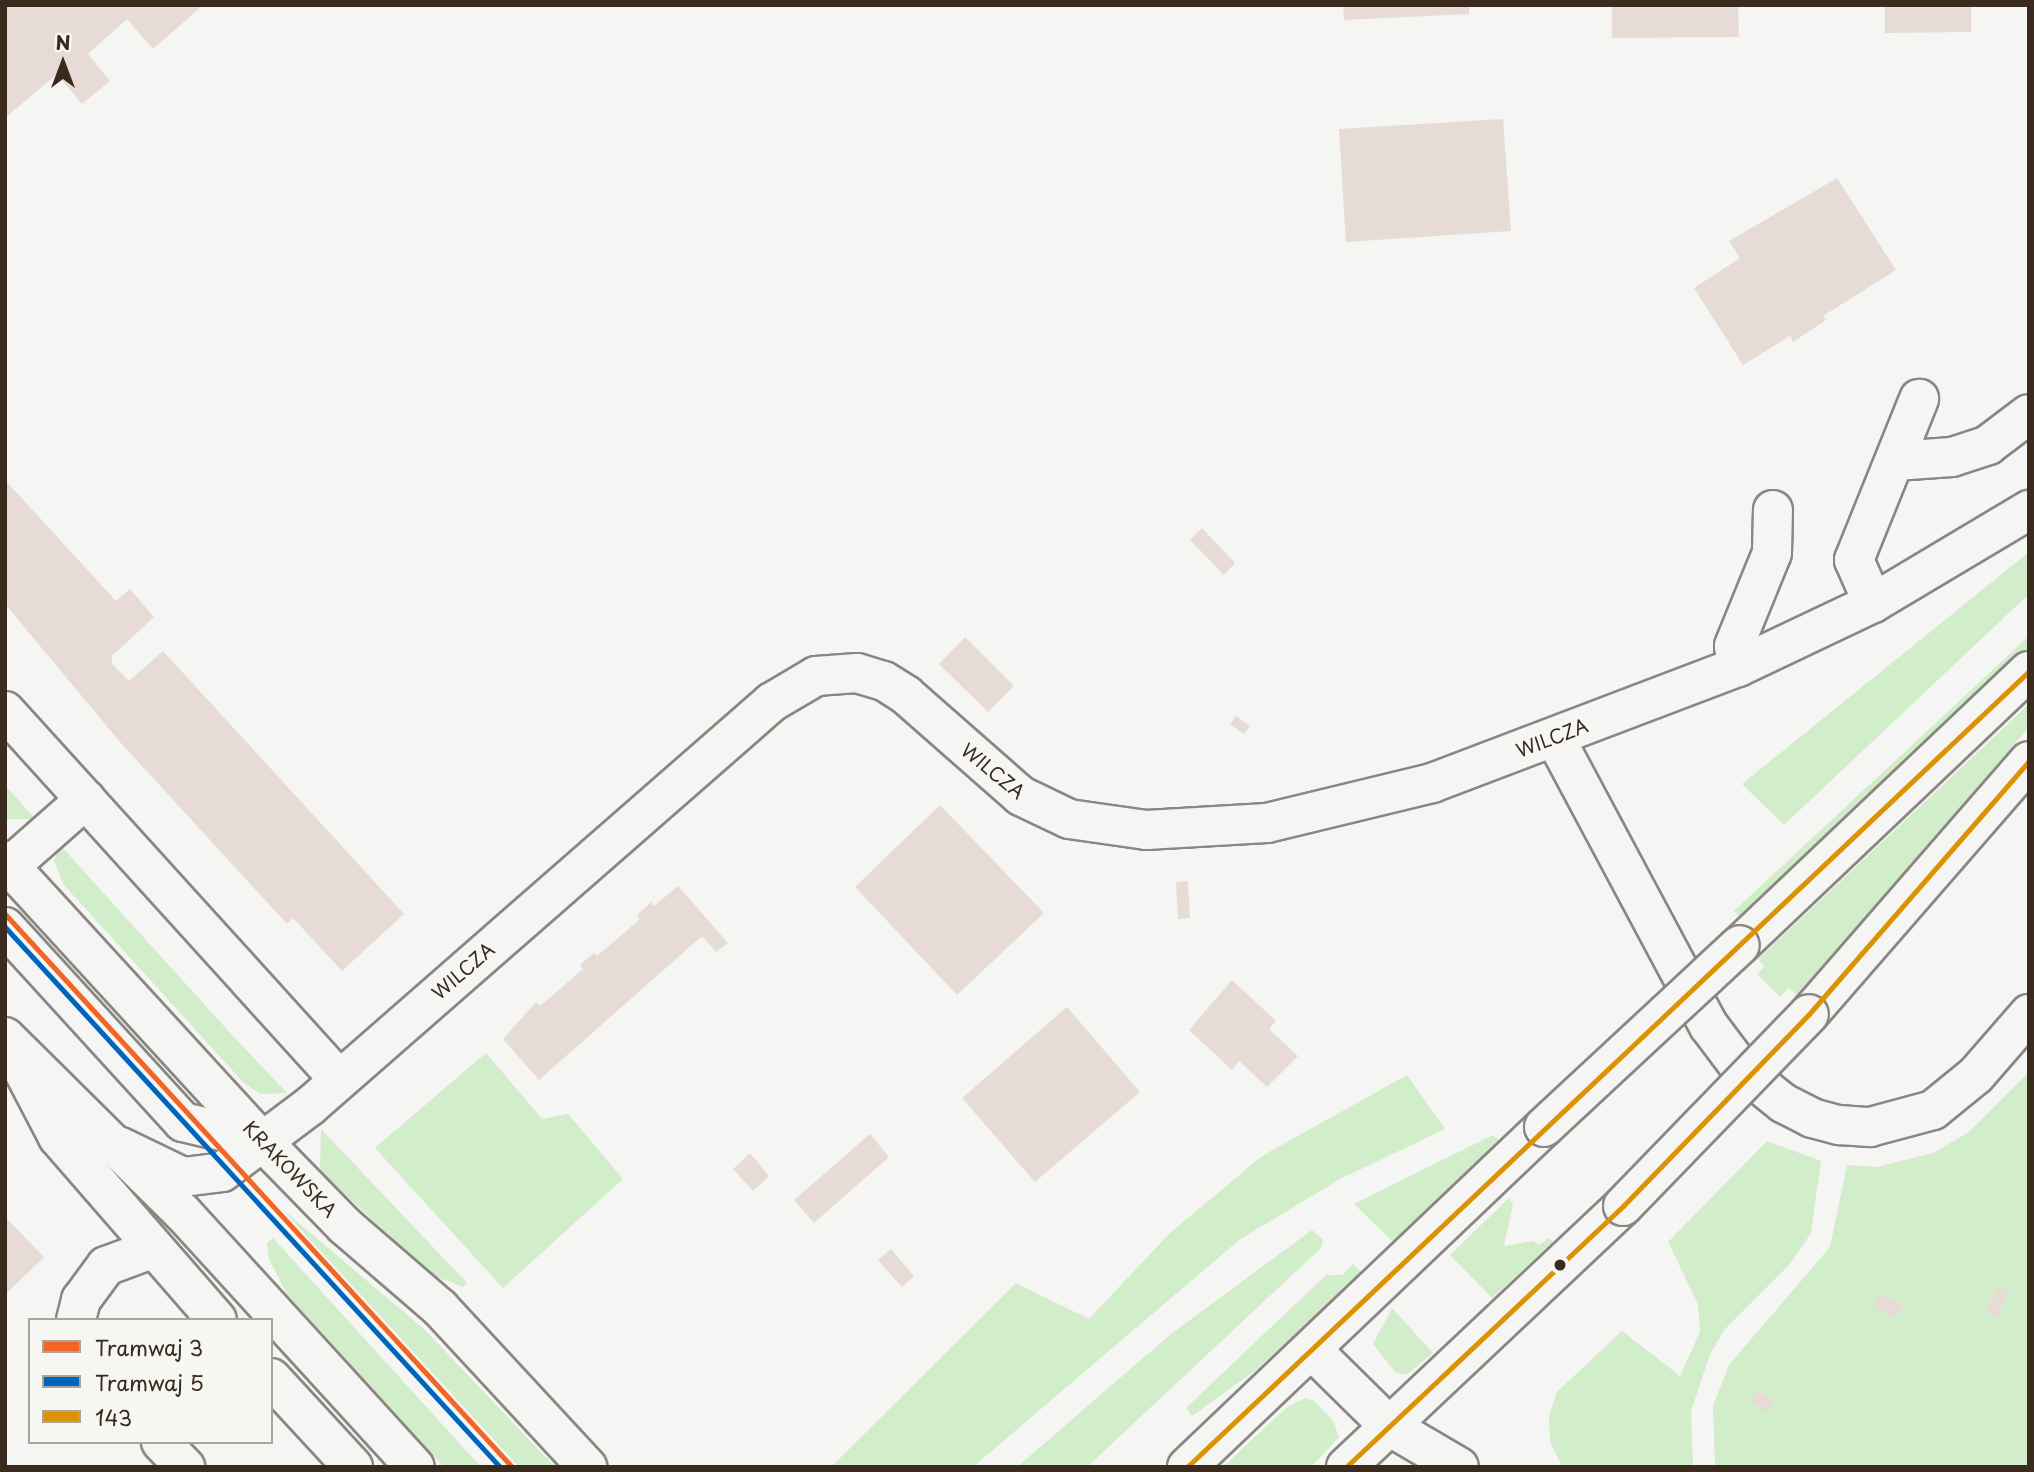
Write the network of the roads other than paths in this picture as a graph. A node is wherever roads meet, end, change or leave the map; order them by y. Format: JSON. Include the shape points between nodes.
{"nodes":[{"id":1,"x":1919,"y":399,"type":"dead end"},
{"id":2,"x":2029,"y":414,"type":"edge"},
{"id":3,"x":1895,"y":461,"type":"junction"},
{"id":4,"x":1773,"y":510,"type":"dead end"},
{"id":5,"x":2029,"y":510,"type":"edge"},
{"id":6,"x":1873,"y":603,"type":"junction"},
{"id":7,"x":1738,"y":667,"type":"junction"},
{"id":8,"x":2029,"y":671,"type":"edge"},
{"id":9,"x":5,"y":711,"type":"edge"},
{"id":10,"x":1555,"y":738,"type":"junction"},
{"id":11,"x":2029,"y":761,"type":"edge"},
{"id":12,"x":86,"y":799,"type":"junction"},
{"id":13,"x":8,"y":863,"type":"edge"},
{"id":14,"x":5,"y":928,"type":"edge"},
{"id":15,"x":2029,"y":1014,"type":"edge"},
{"id":16,"x":6,"y":1038,"type":"edge"},
{"id":17,"x":339,"y":1079,"type":"junction"},
{"id":18,"x":101,"y":1136,"type":"junction"},
{"id":19,"x":262,"y":1141,"type":"junction"},
{"id":20,"x":152,"y":1249,"type":"junction"},
{"id":21,"x":76,"y":1318,"type":"edge"},
{"id":22,"x":215,"y":1318,"type":"edge"},
{"id":23,"x":1312,"y":1350,"type":"junction"},
{"id":24,"x":273,"y":1380,"type":"edge"},
{"id":25,"x":1389,"y":1426,"type":"junction"},
{"id":26,"x":160,"y":1444,"type":"edge"},
{"id":27,"x":162,"y":1444,"type":"edge"},
{"id":28,"x":164,"y":1467,"type":"edge"},
{"id":29,"x":185,"y":1467,"type":"edge"},
{"id":30,"x":354,"y":1467,"type":"edge"},
{"id":31,"x":415,"y":1467,"type":"edge"},
{"id":32,"x":587,"y":1467,"type":"edge"},
{"id":33,"x":1187,"y":1467,"type":"edge"},
{"id":34,"x":1346,"y":1467,"type":"edge"},
{"id":35,"x":1414,"y":1467,"type":"edge"},
{"id":36,"x":1459,"y":1467,"type":"edge"}],
"edges":[{"from":1,"to":3,"type":"main road"},
{"from":2,"to":3,"type":"main road","via":[[1988,445],[1952,457]]},
{"from":3,"to":6,"type":"main road","via":[[1854,559]]},
{"from":4,"to":7,"type":"main road","via":[[1772,553],[1734,646]]},
{"from":5,"to":6,"type":"main road","name":"WILCZA"},
{"from":6,"to":7,"type":"main road","name":"WILCZA"},
{"from":7,"to":10,"type":"main road","name":"WILCZA"},
{"from":8,"to":23,"type":"main road","bridge":true},
{"from":9,"to":12,"type":"main road"},
{"from":10,"to":15,"type":"main road","via":[[1709,1026],[1742,1070],[1783,1103],[1812,1118],[1870,1127],[1933,1110],[1976,1075]]},
{"from":10,"to":17,"type":"main road","name":"WILCZA","via":[[1432,783],[1267,823],[1115,829],[1069,819],[1021,796],[884,681],[857,673],[816,676],[772,702]]},
{"from":11,"to":25,"type":"main road","bridge":true,"via":[[1810,1014],[1623,1206]]},
{"from":12,"to":13,"type":"main road"},
{"from":12,"to":17,"type":"main road"},
{"from":13,"to":19,"type":"main road","name":"KRAKOWSKA"},
{"from":14,"to":19,"type":"main road","via":[[183,1122]]},
{"from":16,"to":18,"type":"main road"},
{"from":16,"to":20,"type":"main road","via":[[58,1137]]},
{"from":17,"to":19,"type":"main road","name":"WILCZA"},
{"from":18,"to":19,"type":"main road","name":"WILCZA","via":[[152,1165],[190,1178],[222,1172]]},
{"from":18,"to":31,"type":"main road","via":[[182,1212]]},
{"from":19,"to":32,"type":"main road","name":"KRAKOWSKA","via":[[345,1226],[440,1308]]},
{"from":20,"to":21,"type":"main road","via":[[106,1266],[81,1300]]},
{"from":20,"to":22,"type":"main road"},
{"from":23,"to":25,"type":"main road"},
{"from":23,"to":33,"type":"main road"},
{"from":24,"to":30,"type":"main road"},
{"from":25,"to":34,"type":"main road"},
{"from":25,"to":35,"type":"main road"},
{"from":25,"to":36,"type":"main road"},
{"from":26,"to":28,"type":"main road"},
{"from":27,"to":29,"type":"main road"}]}
